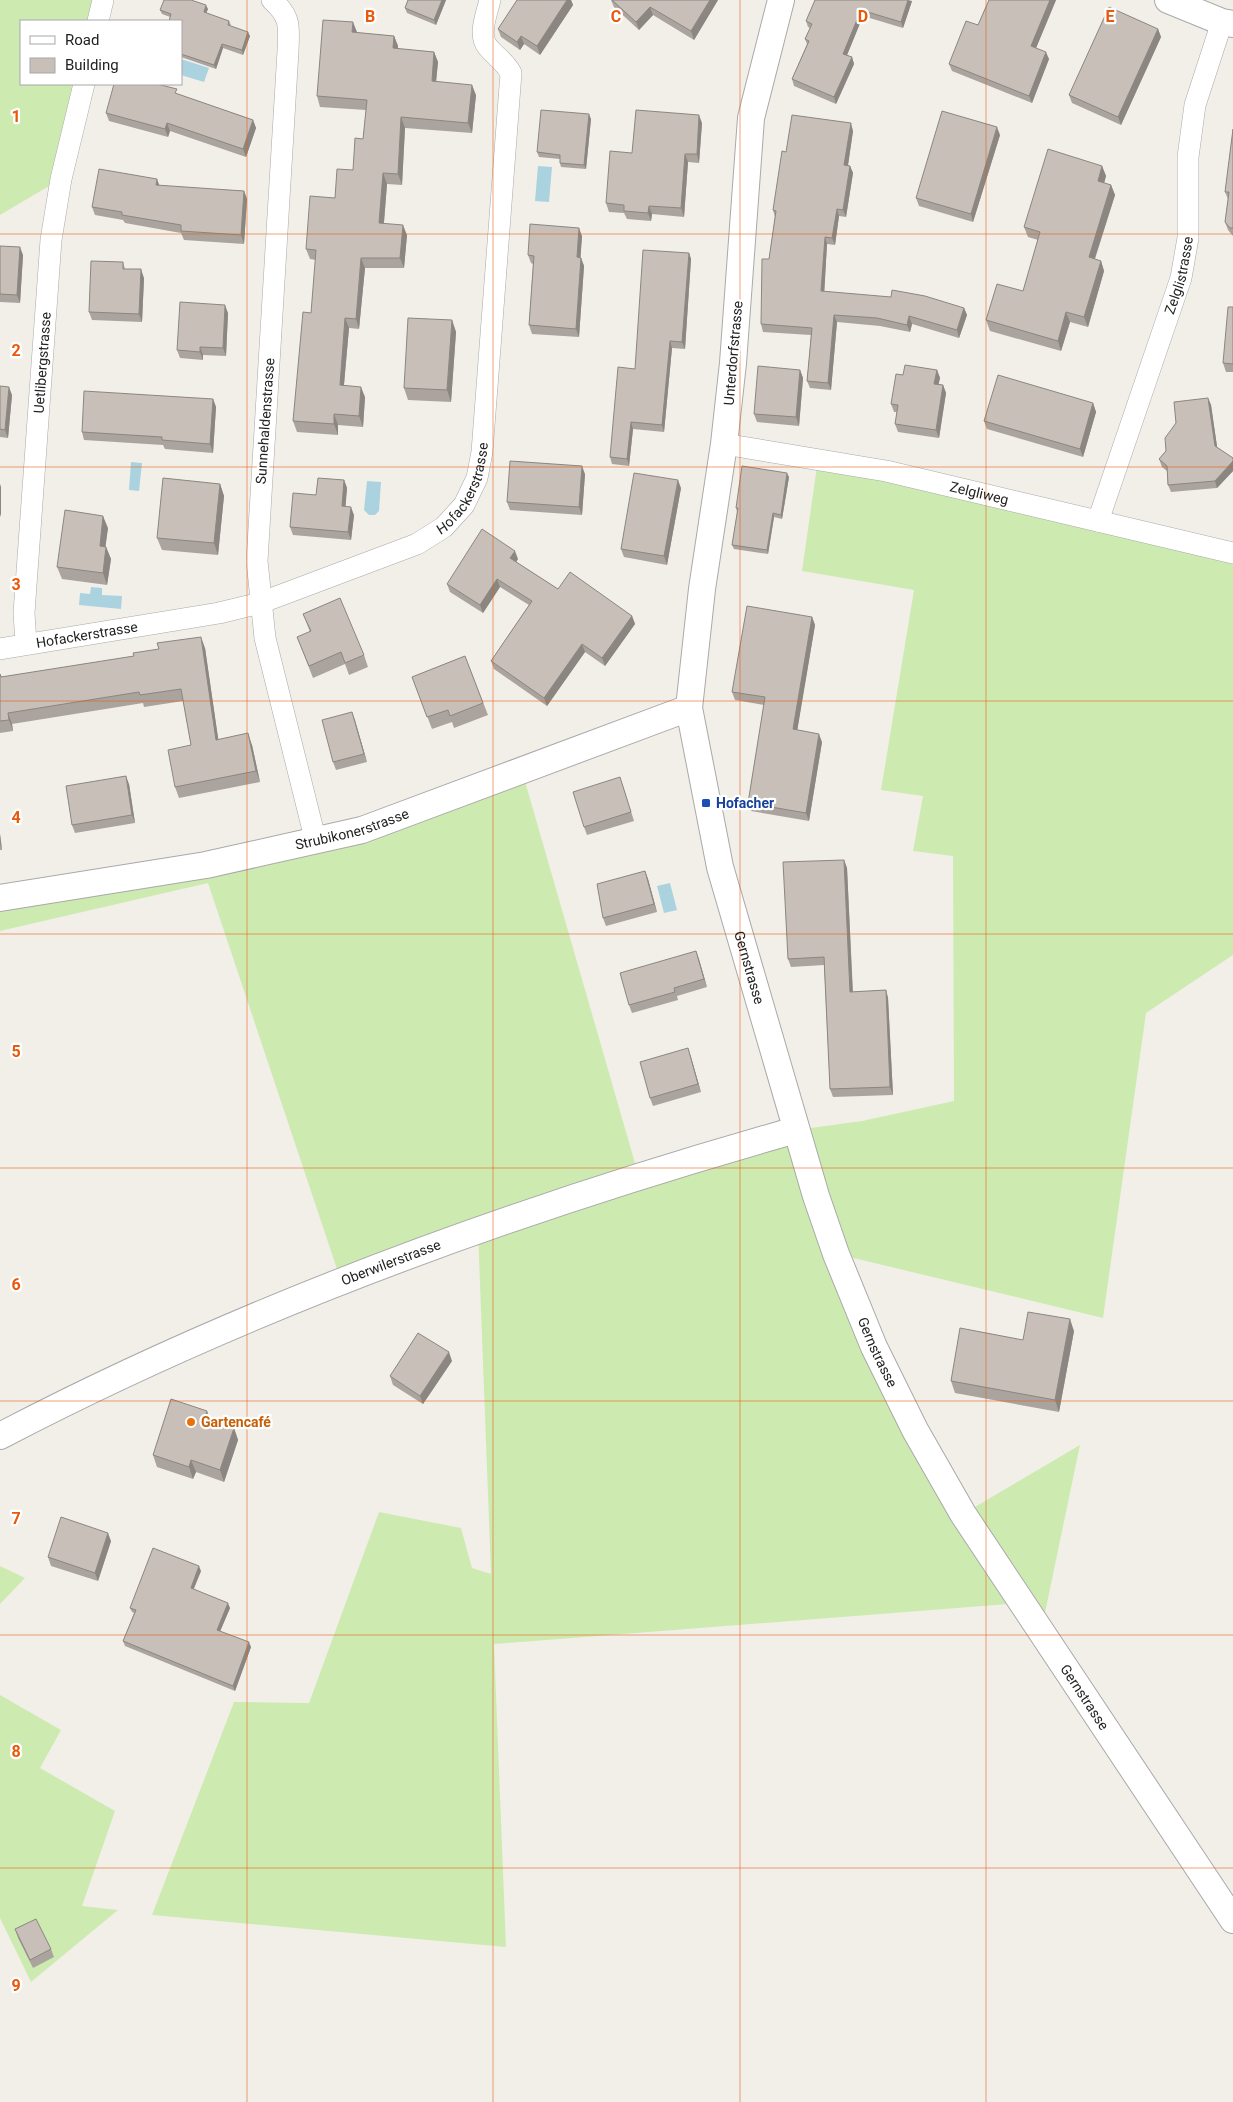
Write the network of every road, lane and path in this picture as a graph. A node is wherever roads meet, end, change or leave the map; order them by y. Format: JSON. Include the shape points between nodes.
{"nodes":[{"id":1,"x":103,"y":0,"type":"edge"},
{"id":2,"x":272,"y":0,"type":"edge"},
{"id":3,"x":490,"y":0,"type":"edge"},
{"id":4,"x":781,"y":0,"type":"edge"},
{"id":5,"x":1168,"y":0,"type":"edge"},
{"id":6,"x":98,"y":20,"type":"edge"},
{"id":7,"x":1228,"y":23,"type":"edge"},
{"id":8,"x":84,"y":85,"type":"edge"},
{"id":9,"x":724,"y":444,"type":"junction"},
{"id":10,"x":1098,"y":521,"type":"junction"},
{"id":11,"x":1233,"y":553,"type":"edge"},
{"id":12,"x":260,"y":603,"type":"junction"},
{"id":13,"x":26,"y":644,"type":"junction"},
{"id":14,"x":0,"y":649,"type":"edge"},
{"id":15,"x":689,"y":708,"type":"junction"},
{"id":16,"x":316,"y":842,"type":"junction"},
{"id":17,"x":0,"y":898,"type":"edge"},
{"id":18,"x":796,"y":1130,"type":"junction"},
{"id":19,"x":0,"y":1436,"type":"edge"},
{"id":20,"x":1233,"y":1920,"type":"edge"}],
"edges":[{"from":1,"to":6,"type":"street"},
{"from":2,"to":12,"type":"street","name":"Sunnehaldenstrasse","via":[[284,11],[289,30],[257,561]]},
{"from":3,"to":12,"type":"street","name":"Hofackerstrasse","via":[[483,28],[486,45],[505,62],[511,73],[485,426],[477,478],[464,505],[444,527],[418,544]]},
{"from":4,"to":9,"type":"street","name":"Unterdorfstrasse","via":[[751,118]]},
{"from":5,"to":7,"type":"street"},
{"from":7,"to":10,"type":"street","name":"Zelglistrasse","via":[[1195,105],[1188,157],[1188,238],[1181,278]]},
{"from":8,"to":13,"type":"street","name":"Uetlibergstrasse","via":[[61,180],[51,240],[24,613]]},
{"from":9,"to":10,"type":"street","name":"Zelgliweg","via":[[886,471]]},
{"from":9,"to":15,"type":"street","name":"Unterdorfstrasse","via":[[702,589]]},
{"from":10,"to":11,"type":"street","name":"Zelgliweg"},
{"from":12,"to":13,"type":"street","name":"Hofackerstrasse","via":[[219,613]]},
{"from":12,"to":16,"type":"street","name":"Sunnehaldenstrasse"},
{"from":13,"to":14,"type":"street","name":"Hofackerstrasse"},
{"from":15,"to":16,"type":"street","name":"Strubikonerstrasse","via":[[421,809]]},
{"from":15,"to":18,"type":"street","name":"Gernstrasse","via":[[720,867]]},
{"from":16,"to":17,"type":"street","name":"Strubikonerstrasse","via":[[206,865]]},
{"from":18,"to":19,"type":"street","name":"Oberwilerstrasse","via":[[639,1177],[366,1272],[190,1345]]},
{"from":18,"to":20,"type":"street","name":"Gernstrasse","via":[[836,1254],[874,1347],[915,1430],[963,1514]]}]}
